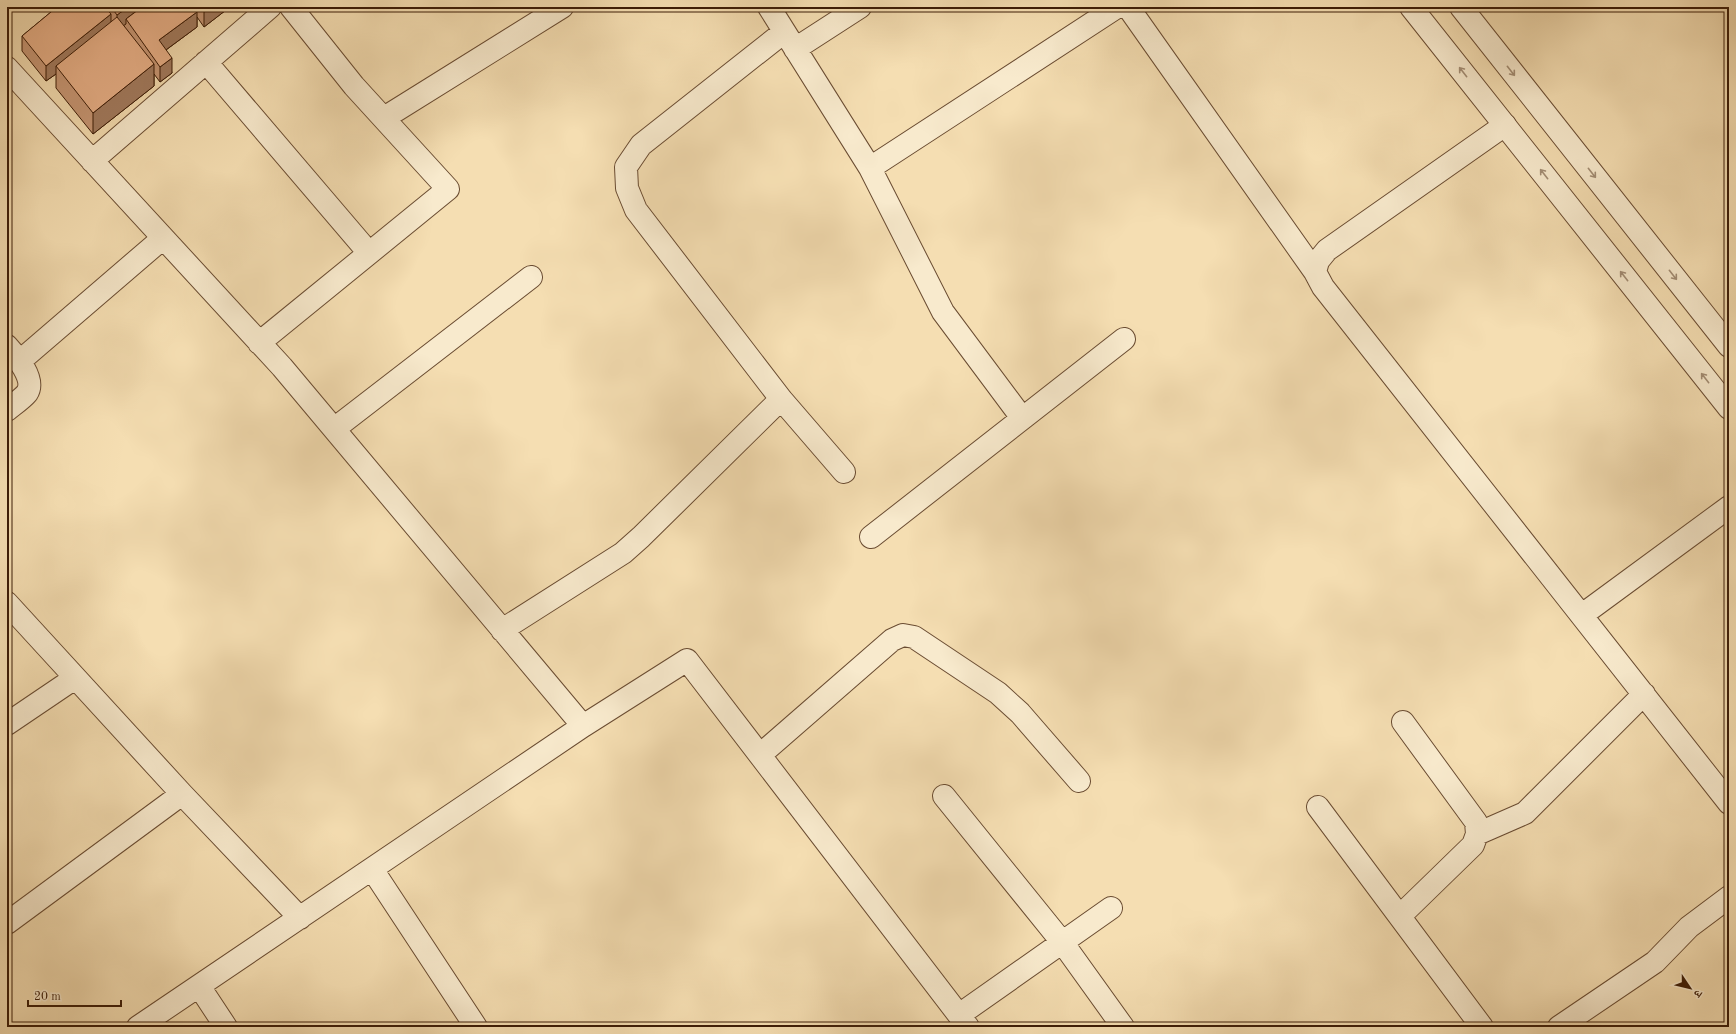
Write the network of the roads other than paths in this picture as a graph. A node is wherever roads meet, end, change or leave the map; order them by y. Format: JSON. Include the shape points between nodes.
{"nodes":[{"id":1,"x":270,"y":7,"type":"edge"},
{"id":2,"x":291,"y":7,"type":"edge"},
{"id":3,"x":562,"y":7,"type":"edge"},
{"id":4,"x":769,"y":7,"type":"edge"},
{"id":5,"x":860,"y":7,"type":"edge"},
{"id":6,"x":1117,"y":7,"type":"edge"},
{"id":7,"x":1128,"y":7,"type":"edge"},
{"id":8,"x":1410,"y":7,"type":"edge"},
{"id":9,"x":1461,"y":7,"type":"edge"},
{"id":10,"x":790,"y":41,"type":"junction"},
{"id":11,"x":206,"y":62,"type":"junction"},
{"id":12,"x":7,"y":68,"type":"edge"},
{"id":13,"x":384,"y":118,"type":"junction"},
{"id":14,"x":1505,"y":125,"type":"junction"},
{"id":15,"x":92,"y":161,"type":"junction"},
{"id":16,"x":870,"y":168,"type":"junction"},
{"id":17,"x":163,"y":238,"type":"junction"},
{"id":18,"x":369,"y":253,"type":"junction"},
{"id":19,"x":1315,"y":272,"type":"junction"},
{"id":20,"x":531,"y":277,"type":"dead end"},
{"id":21,"x":1124,"y":339,"type":"dead end"},
{"id":22,"x":259,"y":343,"type":"junction"},
{"id":23,"x":1729,"y":346,"type":"edge"},
{"id":24,"x":14,"y":354,"type":"edge"},
{"id":25,"x":781,"y":399,"type":"junction"},
{"id":26,"x":1729,"y":408,"type":"edge"},
{"id":27,"x":7,"y":410,"type":"edge"},
{"id":28,"x":1022,"y":418,"type":"junction"},
{"id":29,"x":334,"y":429,"type":"junction"},
{"id":30,"x":844,"y":472,"type":"dead end"},
{"id":31,"x":1729,"y":507,"type":"edge"},
{"id":32,"x":871,"y":537,"type":"dead end"},
{"id":33,"x":7,"y":603,"type":"edge"},
{"id":34,"x":1582,"y":615,"type":"junction"},
{"id":35,"x":502,"y":630,"type":"junction"},
{"id":36,"x":76,"y":678,"type":"junction"},
{"id":37,"x":1644,"y":694,"type":"junction"},
{"id":38,"x":1403,"y":722,"type":"dead end"},
{"id":39,"x":7,"y":724,"type":"edge"},
{"id":40,"x":583,"y":726,"type":"junction"},
{"id":41,"x":760,"y":755,"type":"junction"},
{"id":42,"x":1079,"y":781,"type":"dead end"},
{"id":43,"x":182,"y":794,"type":"junction"},
{"id":44,"x":944,"y":796,"type":"dead end"},
{"id":45,"x":1729,"y":803,"type":"edge"},
{"id":46,"x":1318,"y":806,"type":"dead end"},
{"id":47,"x":1477,"y":834,"type":"junction"},
{"id":48,"x":372,"y":869,"type":"junction"},
{"id":49,"x":1729,"y":897,"type":"edge"},
{"id":50,"x":1111,"y":908,"type":"dead end"},
{"id":51,"x":1400,"y":916,"type":"junction"},
{"id":52,"x":300,"y":918,"type":"junction"},
{"id":53,"x":7,"y":923,"type":"edge"},
{"id":54,"x":1062,"y":942,"type":"junction"},
{"id":55,"x":198,"y":986,"type":"junction"},
{"id":56,"x":963,"y":1021,"type":"edge"},
{"id":57,"x":138,"y":1027,"type":"edge"},
{"id":58,"x":226,"y":1027,"type":"edge"},
{"id":59,"x":476,"y":1027,"type":"edge"},
{"id":60,"x":1123,"y":1027,"type":"edge"},
{"id":61,"x":1482,"y":1027,"type":"edge"},
{"id":62,"x":1559,"y":1027,"type":"edge"}],
"edges":[{"from":1,"to":11,"type":"street"},
{"from":2,"to":13,"type":"street","via":[[354,86]]},
{"from":3,"to":13,"type":"street"},
{"from":4,"to":10,"type":"street"},
{"from":5,"to":10,"type":"street"},
{"from":6,"to":16,"type":"street"},
{"from":7,"to":19,"type":"street"},
{"from":14,"to":8,"type":"street","one_way":true},
{"from":9,"to":23,"type":"street","one_way":true},
{"from":10,"to":16,"type":"street"},
{"from":10,"to":25,"type":"street","via":[[641,145],[626,167],[626,188],[636,210]]},
{"from":11,"to":15,"type":"street"},
{"from":11,"to":18,"type":"street"},
{"from":12,"to":15,"type":"street"},
{"from":13,"to":18,"type":"street","via":[[448,189]]},
{"from":14,"to":19,"type":"street","via":[[1327,250],[1318,261]]},
{"from":26,"to":14,"type":"street","one_way":true},
{"from":15,"to":17,"type":"street"},
{"from":16,"to":28,"type":"street","via":[[943,312]]},
{"from":17,"to":22,"type":"street"},
{"from":17,"to":24,"type":"street"},
{"from":18,"to":22,"type":"street"},
{"from":19,"to":34,"type":"street","via":[[1322,287]]},
{"from":20,"to":29,"type":"street"},
{"from":21,"to":28,"type":"street"},
{"from":22,"to":29,"type":"street"},
{"from":24,"to":27,"type":"street","via":[[29,381],[27,393]]},
{"from":25,"to":30,"type":"street"},
{"from":25,"to":35,"type":"street","via":[[623,553]]},
{"from":28,"to":32,"type":"street"},
{"from":29,"to":35,"type":"street"},
{"from":31,"to":34,"type":"street"},
{"from":33,"to":36,"type":"street"},
{"from":34,"to":37,"type":"street"},
{"from":35,"to":40,"type":"street"},
{"from":36,"to":39,"type":"street"},
{"from":36,"to":43,"type":"street"},
{"from":37,"to":45,"type":"street"},
{"from":37,"to":47,"type":"street","via":[[1525,812]]},
{"from":38,"to":47,"type":"street","via":[[1476,822]]},
{"from":40,"to":41,"type":"street","via":[[687,660]]},
{"from":40,"to":48,"type":"street"},
{"from":41,"to":42,"type":"street","via":[[892,640],[904,635],[914,637],[998,693],[1020,713]]},
{"from":41,"to":56,"type":"street"},
{"from":43,"to":52,"type":"street"},
{"from":43,"to":53,"type":"street"},
{"from":44,"to":54,"type":"street"},
{"from":46,"to":51,"type":"street"},
{"from":47,"to":51,"type":"street","via":[[1473,845]]},
{"from":48,"to":52,"type":"street"},
{"from":48,"to":59,"type":"street"},
{"from":49,"to":62,"type":"street","via":[[1689,927],[1656,962]]},
{"from":50,"to":54,"type":"street"},
{"from":51,"to":61,"type":"street"},
{"from":52,"to":55,"type":"street"},
{"from":54,"to":56,"type":"street"},
{"from":54,"to":60,"type":"street"},
{"from":55,"to":57,"type":"street"},
{"from":55,"to":58,"type":"street"}]}
